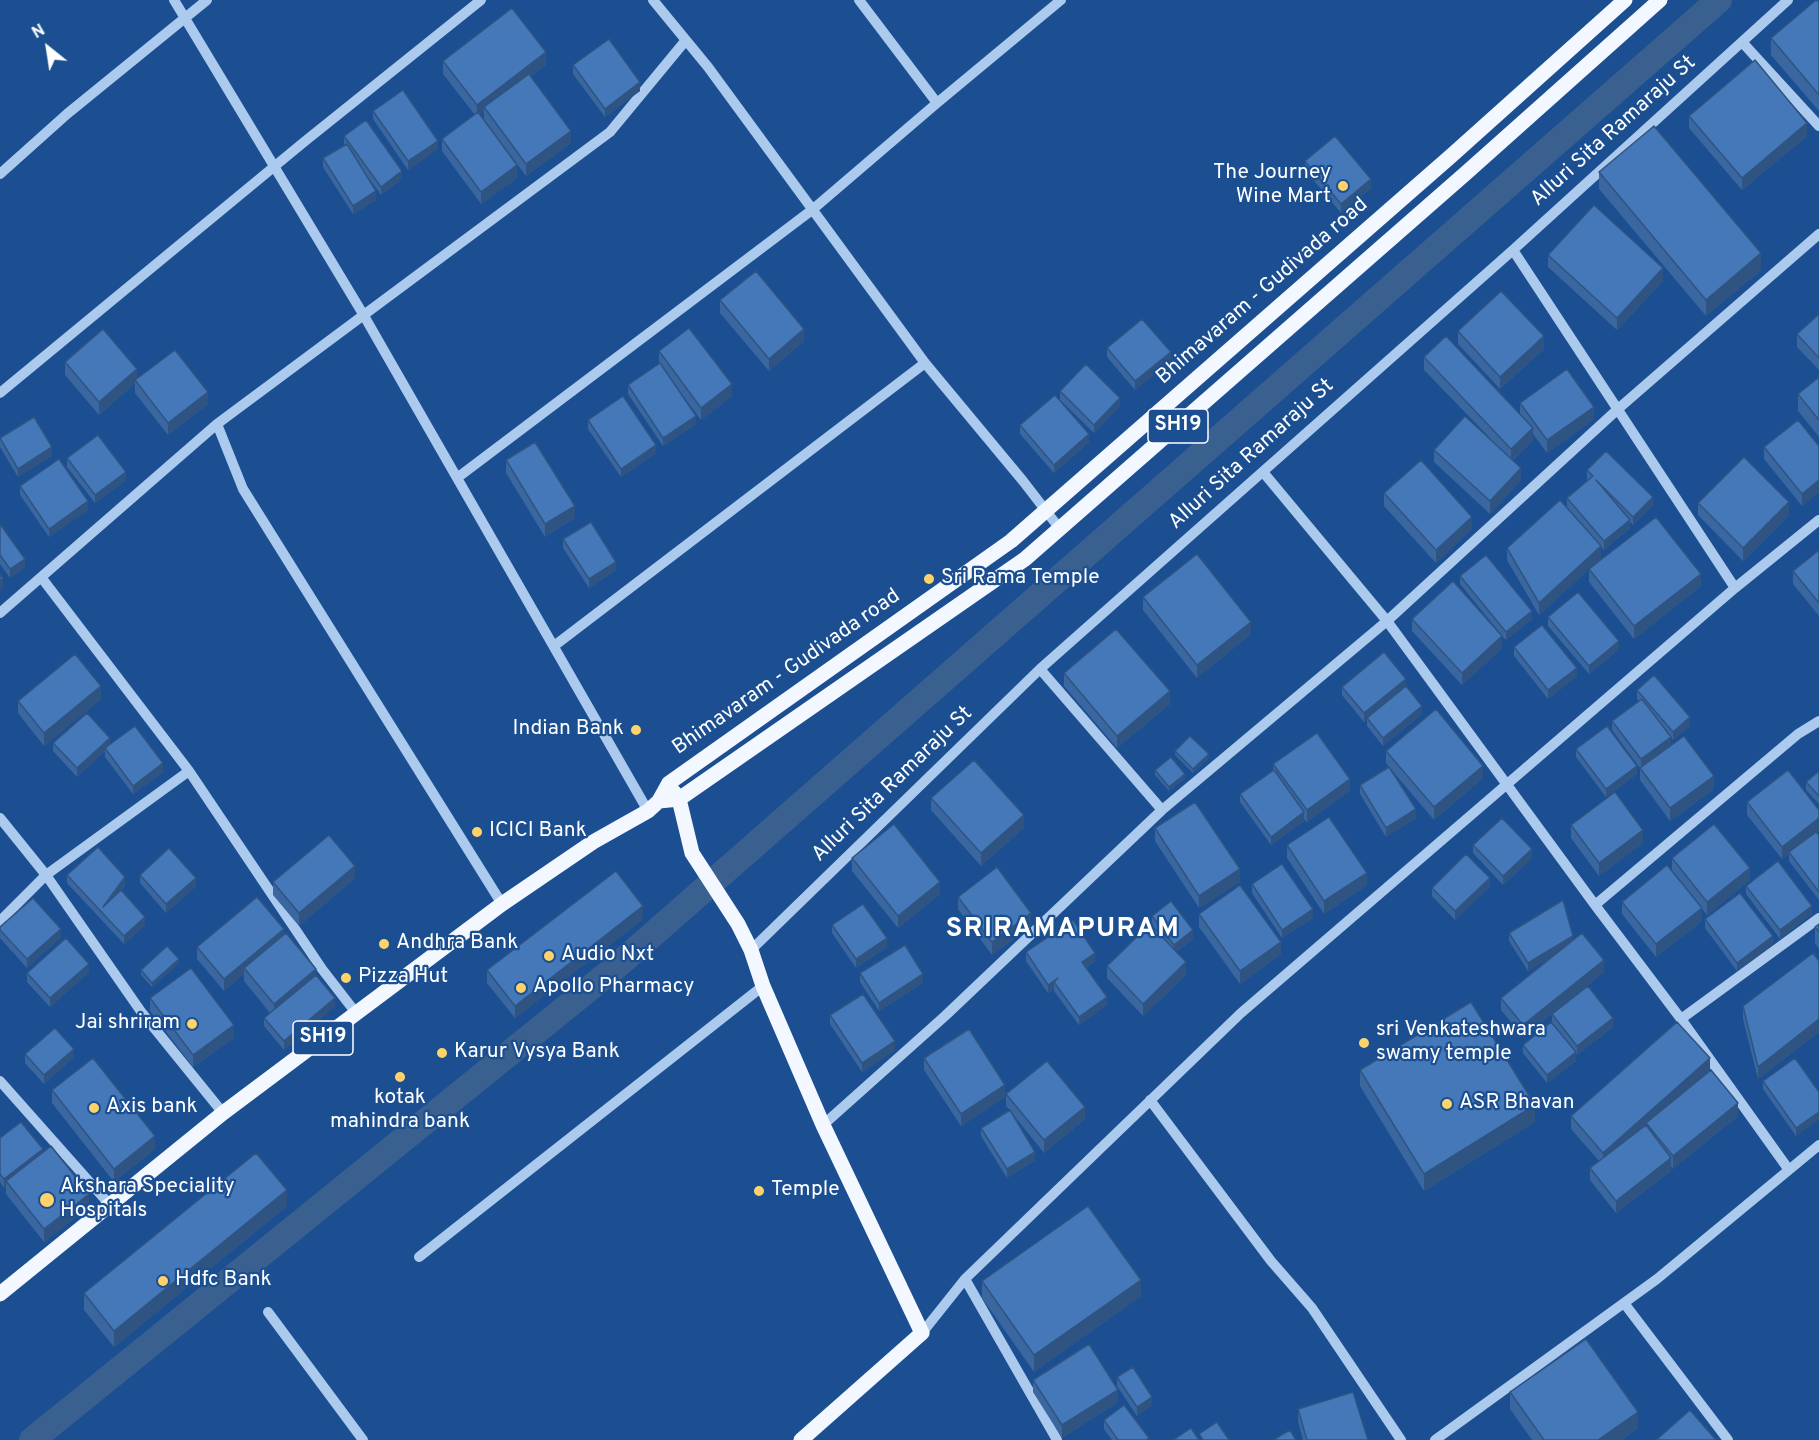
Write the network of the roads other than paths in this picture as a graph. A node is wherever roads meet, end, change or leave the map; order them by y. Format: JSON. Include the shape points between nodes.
{"nodes":[{"id":1,"x":174,"y":0,"type":"edge"},
{"id":2,"x":207,"y":0,"type":"edge"},
{"id":3,"x":481,"y":0,"type":"edge"},
{"id":4,"x":653,"y":0,"type":"edge"},
{"id":5,"x":859,"y":0,"type":"edge"},
{"id":6,"x":1061,"y":0,"type":"edge"},
{"id":7,"x":1625,"y":0,"type":"edge"},
{"id":8,"x":1660,"y":0,"type":"edge"},
{"id":9,"x":1788,"y":0,"type":"edge"},
{"id":10,"x":184,"y":18,"type":"junction"},
{"id":11,"x":686,"y":40,"type":"junction"},
{"id":12,"x":1742,"y":42,"type":"junction"},
{"id":13,"x":1548,"y":69,"type":"junction"},
{"id":14,"x":1562,"y":87,"type":"junction"},
{"id":15,"x":937,"y":103,"type":"junction"},
{"id":16,"x":1819,"y":126,"type":"edge"},
{"id":17,"x":274,"y":166,"type":"junction"},
{"id":18,"x":0,"y":174,"type":"edge"},
{"id":19,"x":812,"y":210,"type":"junction"},
{"id":20,"x":1819,"y":234,"type":"edge"},
{"id":21,"x":1513,"y":250,"type":"junction"},
{"id":22,"x":363,"y":314,"type":"junction"},
{"id":23,"x":925,"y":363,"type":"junction"},
{"id":24,"x":0,"y":393,"type":"edge"},
{"id":25,"x":1618,"y":409,"type":"junction"},
{"id":26,"x":217,"y":424,"type":"junction"},
{"id":27,"x":1263,"y":472,"type":"junction"},
{"id":28,"x":457,"y":478,"type":"junction"},
{"id":29,"x":1047,"y":510,"type":"junction"},
{"id":30,"x":1819,"y":520,"type":"edge"},
{"id":31,"x":1060,"y":529,"type":"junction"},
{"id":32,"x":41,"y":577,"type":"junction"},
{"id":33,"x":1735,"y":588,"type":"junction"},
{"id":34,"x":0,"y":613,"type":"edge"},
{"id":35,"x":1387,"y":621,"type":"junction"},
{"id":36,"x":554,"y":646,"type":"junction"},
{"id":37,"x":1040,"y":669,"type":"junction"},
{"id":38,"x":1819,"y":721,"type":"edge"},
{"id":39,"x":189,"y":771,"type":"junction"},
{"id":40,"x":669,"y":783,"type":"junction"},
{"id":41,"x":1507,"y":784,"type":"junction"},
{"id":42,"x":679,"y":799,"type":"junction"},
{"id":43,"x":654,"y":806,"type":"junction"},
{"id":44,"x":1162,"y":810,"type":"junction"},
{"id":45,"x":0,"y":818,"type":"edge"},
{"id":46,"x":46,"y":875,"type":"junction"},
{"id":47,"x":502,"y":904,"type":"junction"},
{"id":48,"x":1595,"y":905,"type":"junction"},
{"id":49,"x":1819,"y":918,"type":"edge"},
{"id":50,"x":0,"y":921,"type":"edge"},
{"id":51,"x":751,"y":950,"type":"junction"},
{"id":52,"x":763,"y":986,"type":"junction"},
{"id":53,"x":356,"y":1013,"type":"junction"},
{"id":54,"x":1681,"y":1019,"type":"junction"},
{"id":55,"x":0,"y":1081,"type":"edge"},
{"id":56,"x":1150,"y":1100,"type":"junction"},
{"id":57,"x":223,"y":1113,"type":"junction"},
{"id":58,"x":823,"y":1125,"type":"junction"},
{"id":59,"x":1819,"y":1144,"type":"edge"},
{"id":60,"x":1789,"y":1170,"type":"junction"},
{"id":61,"x":110,"y":1205,"type":"junction"},
{"id":62,"x":419,"y":1257,"type":"dead end"},
{"id":63,"x":965,"y":1279,"type":"junction"},
{"id":64,"x":0,"y":1294,"type":"edge"},
{"id":65,"x":1624,"y":1303,"type":"junction"},
{"id":66,"x":268,"y":1312,"type":"dead end"},
{"id":67,"x":922,"y":1333,"type":"junction"},
{"id":68,"x":363,"y":1440,"type":"edge"},
{"id":69,"x":801,"y":1440,"type":"edge"},
{"id":70,"x":1057,"y":1440,"type":"edge"},
{"id":71,"x":1401,"y":1440,"type":"edge"},
{"id":72,"x":1435,"y":1440,"type":"edge"},
{"id":73,"x":1728,"y":1440,"type":"edge"}],
"edges":[{"from":1,"to":10,"type":"street"},
{"from":2,"to":10,"type":"street"},
{"from":3,"to":17,"type":"street"},
{"from":4,"to":11,"type":"street"},
{"from":5,"to":15,"type":"street"},
{"from":6,"to":15,"type":"street"},
{"from":7,"to":13,"type":"main road","name":"Bhimavaram - Gudivada road","number":"SH19"},
{"from":8,"to":14,"type":"main road","name":"Bhimavaram - Gudivada road","number":"SH19"},
{"from":9,"to":12,"type":"street","name":"Alluri Sita Ramaraju St"},
{"from":10,"to":17,"type":"street"},
{"from":10,"to":18,"type":"street"},
{"from":11,"to":19,"type":"street"},
{"from":11,"to":22,"type":"street","via":[[610,132]]},
{"from":12,"to":16,"type":"street"},
{"from":12,"to":21,"type":"street","name":"Alluri Sita Ramaraju St"},
{"from":13,"to":14,"type":"main road"},
{"from":13,"to":29,"type":"main road","name":"Bhimavaram - Gudivada road","number":"SH19"},
{"from":14,"to":31,"type":"main road","name":"Bhimavaram - Gudivada road","number":"SH19"},
{"from":15,"to":19,"type":"street"},
{"from":17,"to":22,"type":"street"},
{"from":17,"to":24,"type":"street"},
{"from":19,"to":23,"type":"street"},
{"from":19,"to":28,"type":"street"},
{"from":20,"to":25,"type":"street"},
{"from":21,"to":25,"type":"street"},
{"from":21,"to":27,"type":"street","name":"Alluri Sita Ramaraju St"},
{"from":22,"to":26,"type":"street"},
{"from":22,"to":28,"type":"street"},
{"from":23,"to":29,"type":"street"},
{"from":23,"to":36,"type":"street"},
{"from":25,"to":33,"type":"street"},
{"from":25,"to":35,"type":"street"},
{"from":26,"to":32,"type":"street"},
{"from":26,"to":47,"type":"street","via":[[243,489]]},
{"from":27,"to":35,"type":"street"},
{"from":27,"to":37,"type":"street","name":"Alluri Sita Ramaraju St"},
{"from":28,"to":36,"type":"street"},
{"from":29,"to":31,"type":"street"},
{"from":29,"to":40,"type":"main road","name":"Bhimavaram - Gudivada road","number":"SH19","via":[[1011,541]]},
{"from":30,"to":33,"type":"street"},
{"from":31,"to":42,"type":"main road","name":"Bhimavaram - Gudivada road","number":"SH19","via":[[1025,559]]},
{"from":32,"to":34,"type":"street"},
{"from":32,"to":39,"type":"street"},
{"from":33,"to":41,"type":"street"},
{"from":35,"to":41,"type":"street"},
{"from":35,"to":44,"type":"street"},
{"from":36,"to":43,"type":"street"},
{"from":37,"to":44,"type":"street"},
{"from":37,"to":51,"type":"street","name":"Alluri Sita Ramaraju St"},
{"from":38,"to":48,"type":"street","via":[[1797,734]]},
{"from":39,"to":46,"type":"street"},
{"from":39,"to":53,"type":"street"},
{"from":40,"to":42,"type":"main road"},
{"from":40,"to":43,"type":"main road","name":"Bhimavaram - Gudivada road","number":"SH19"},
{"from":41,"to":48,"type":"street"},
{"from":41,"to":56,"type":"street","via":[[1241,1013]]},
{"from":42,"to":43,"type":"main road","name":"Bhimavaram - Gudivada road","number":"SH19"},
{"from":42,"to":51,"type":"main road","via":[[692,853]]},
{"from":43,"to":47,"type":"main road","number":"SH19"},
{"from":44,"to":58,"type":"street","via":[[945,1017]]},
{"from":45,"to":46,"type":"street"},
{"from":46,"to":50,"type":"street"},
{"from":46,"to":57,"type":"street","via":[[142,1013]]},
{"from":47,"to":53,"type":"main road","number":"SH19"},
{"from":48,"to":54,"type":"street"},
{"from":49,"to":54,"type":"street"},
{"from":51,"to":52,"type":"main road"},
{"from":52,"to":58,"type":"main road"},
{"from":52,"to":62,"type":"street"},
{"from":53,"to":57,"type":"main road","number":"SH19"},
{"from":54,"to":60,"type":"street"},
{"from":55,"to":61,"type":"street"},
{"from":56,"to":63,"type":"street"},
{"from":56,"to":71,"type":"street","via":[[1271,1261],[1312,1308]]},
{"from":57,"to":61,"type":"main road","number":"SH19"},
{"from":58,"to":67,"type":"main road"},
{"from":59,"to":60,"type":"street"},
{"from":60,"to":65,"type":"street"},
{"from":61,"to":64,"type":"main road","number":"SH19"},
{"from":63,"to":67,"type":"street"},
{"from":63,"to":70,"type":"street"},
{"from":65,"to":72,"type":"street"},
{"from":65,"to":73,"type":"street"},
{"from":66,"to":68,"type":"street"},
{"from":67,"to":69,"type":"main road"}]}
